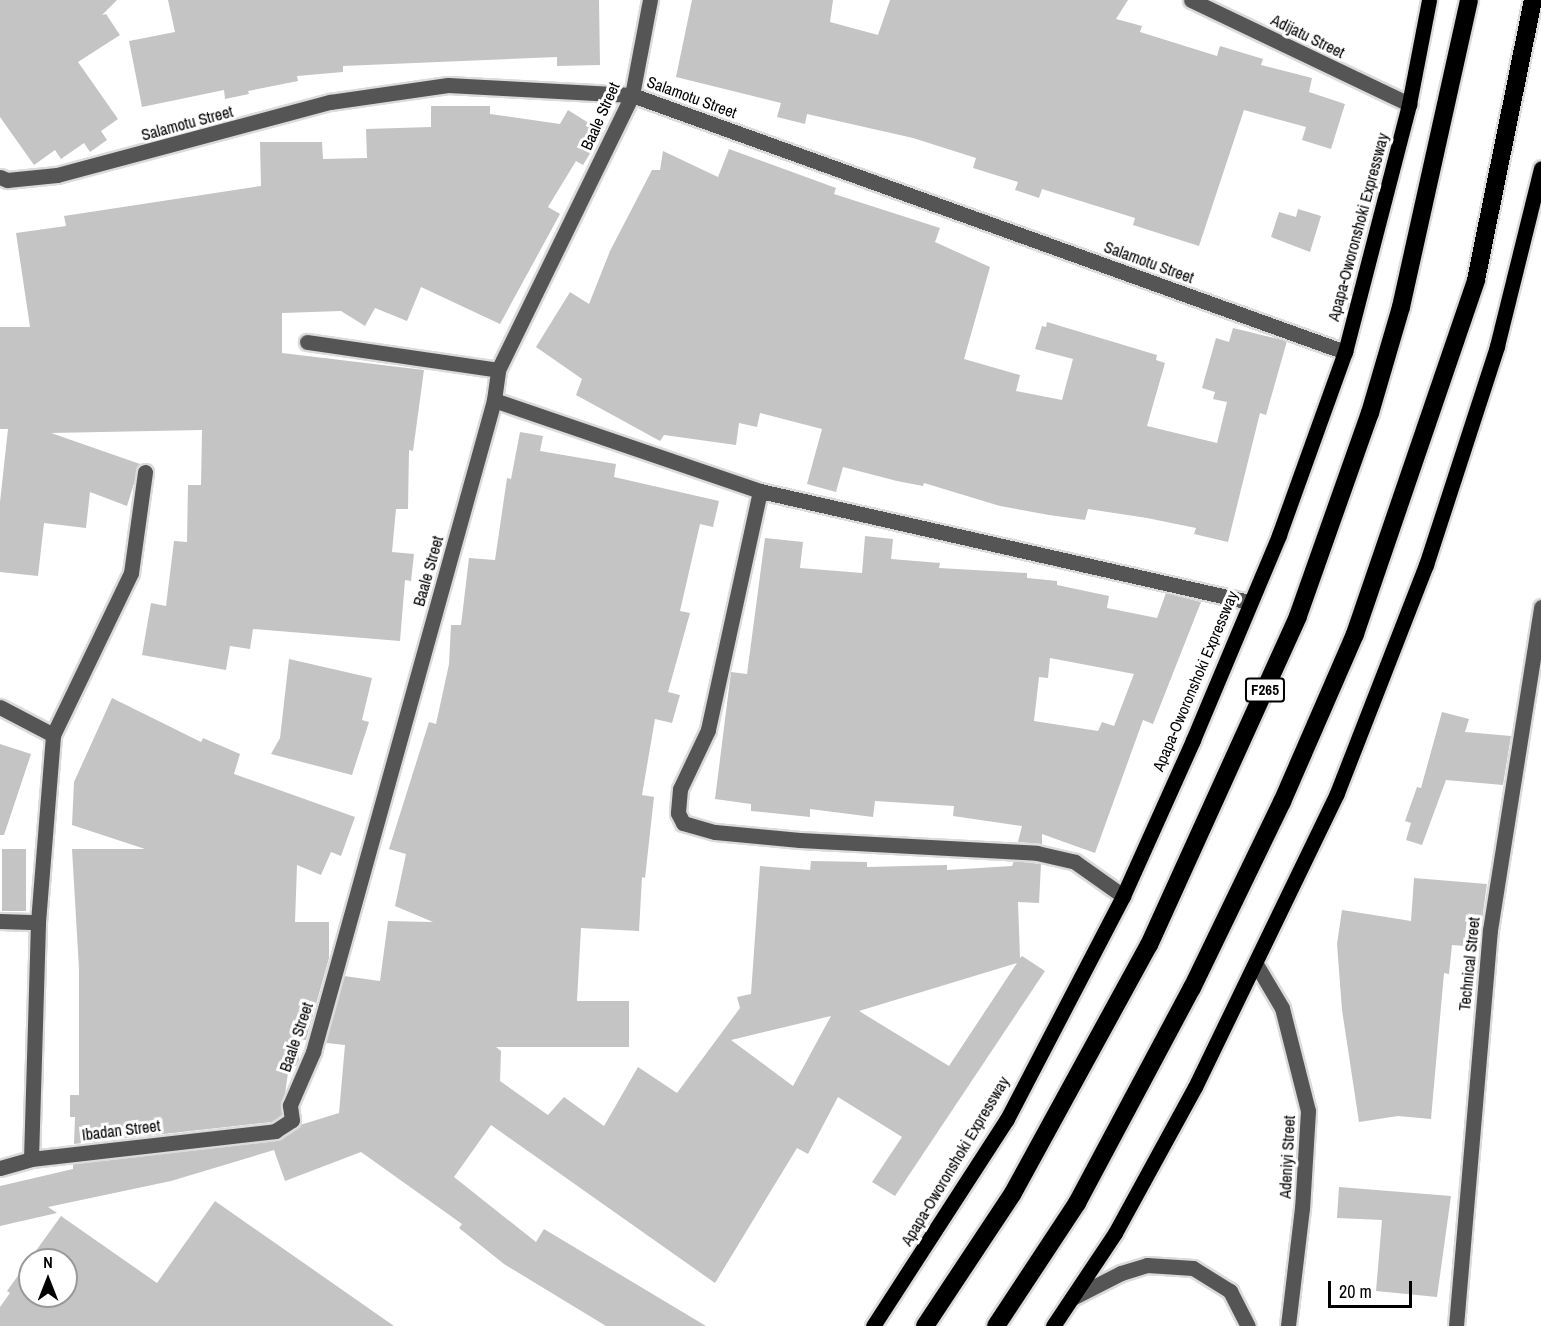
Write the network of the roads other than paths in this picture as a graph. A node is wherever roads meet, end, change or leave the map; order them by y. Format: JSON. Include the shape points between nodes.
{"nodes":[{"id":1,"x":650,"y":0,"type":"edge"},
{"id":2,"x":1191,"y":0,"type":"edge"},
{"id":3,"x":1429,"y":0,"type":"edge"},
{"id":4,"x":1469,"y":0,"type":"edge"},
{"id":5,"x":1533,"y":0,"type":"edge"},
{"id":6,"x":632,"y":95,"type":"junction"},
{"id":7,"x":1409,"y":104,"type":"junction"},
{"id":8,"x":1541,"y":168,"type":"edge"},
{"id":9,"x":0,"y":177,"type":"edge"},
{"id":10,"x":307,"y":342,"type":"dead end"},
{"id":11,"x":1345,"y":352,"type":"junction"},
{"id":12,"x":498,"y":370,"type":"junction"},
{"id":13,"x":494,"y":400,"type":"junction"},
{"id":14,"x":145,"y":472,"type":"dead end"},
{"id":15,"x":760,"y":491,"type":"junction"},
{"id":16,"x":1249,"y":602,"type":"junction"},
{"id":17,"x":1541,"y":607,"type":"edge"},
{"id":18,"x":0,"y":707,"type":"edge"},
{"id":19,"x":53,"y":735,"type":"junction"},
{"id":20,"x":1123,"y":896,"type":"junction"},
{"id":21,"x":0,"y":921,"type":"edge"},
{"id":22,"x":38,"y":922,"type":"junction"},
{"id":23,"x":1256,"y":964,"type":"junction"},
{"id":24,"x":248,"y":1133,"type":"joint"},
{"id":25,"x":31,"y":1159,"type":"junction"},
{"id":26,"x":0,"y":1168,"type":"edge"},
{"id":27,"x":1072,"y":1298,"type":"junction"},
{"id":28,"x":873,"y":1326,"type":"edge"},
{"id":29,"x":925,"y":1326,"type":"edge"},
{"id":30,"x":996,"y":1326,"type":"edge"},
{"id":31,"x":1053,"y":1326,"type":"edge"},
{"id":32,"x":1248,"y":1326,"type":"edge"},
{"id":33,"x":1287,"y":1326,"type":"edge"},
{"id":34,"x":1456,"y":1326,"type":"edge"}],
"edges":[{"from":1,"to":6,"type":"street","name":"Baale Street"},
{"from":2,"to":7,"type":"street","name":"Adijatu Street"},
{"from":3,"to":7,"type":"main road","name":"Apapa-Oworonshoki Expressway"},
{"from":4,"to":29,"type":"highway","number":"F265","via":[[1401,307],[1370,412],[1298,616],[1149,945],[1013,1193]]},
{"from":5,"to":30,"type":"highway","via":[[1476,280],[1355,634],[1282,802],[1192,988],[1077,1203]]},
{"from":6,"to":9,"type":"street","name":"Salamotu Street","via":[[448,85],[330,102],[57,174],[7,180]]},
{"from":6,"to":11,"type":"street","name":"Salamotu Street"},
{"from":6,"to":12,"type":"street","name":"Baale Street"},
{"from":7,"to":11,"type":"main road","name":"Apapa-Oworonshoki Expressway"},
{"from":8,"to":23,"type":"main road","via":[[1497,346],[1426,565],[1337,793]]},
{"from":10,"to":12,"type":"street"},
{"from":11,"to":16,"type":"main road","name":"Apapa-Oworonshoki Expressway","via":[[1279,535]]},
{"from":12,"to":13,"type":"street","name":"Baale Street"},
{"from":13,"to":15,"type":"street"},
{"from":13,"to":24,"type":"street","name":"Baale Street","via":[[313,1052],[290,1105],[292,1120],[274,1131]]},
{"from":14,"to":19,"type":"street","via":[[131,573]]},
{"from":15,"to":16,"type":"street"},
{"from":15,"to":20,"type":"street","via":[[708,730],[680,789],[678,813],[683,823],[715,832],[800,840],[1037,853],[1075,862]]},
{"from":16,"to":20,"type":"main road","name":"Apapa-Oworonshoki Expressway"},
{"from":17,"to":34,"type":"street","name":"Technical Street","via":[[1490,930]]},
{"from":18,"to":19,"type":"street"},
{"from":19,"to":22,"type":"street"},
{"from":20,"to":28,"type":"main road","name":"Apapa-Oworonshoki Expressway","via":[[1007,1119]]},
{"from":21,"to":22,"type":"street"},
{"from":22,"to":25,"type":"street"},
{"from":23,"to":27,"type":"main road","via":[[1195,1087],[1115,1233]]},
{"from":23,"to":33,"type":"street","name":"Adeniyi Street","via":[[1282,1008],[1308,1111],[1302,1208]]},
{"from":24,"to":25,"type":"street","name":"Ibadan Street"},
{"from":25,"to":26,"type":"street","name":"Ibadan Street"},
{"from":27,"to":31,"type":"main road"},
{"from":27,"to":32,"type":"street","via":[[1147,1264],[1194,1268],[1230,1291]]}]}
